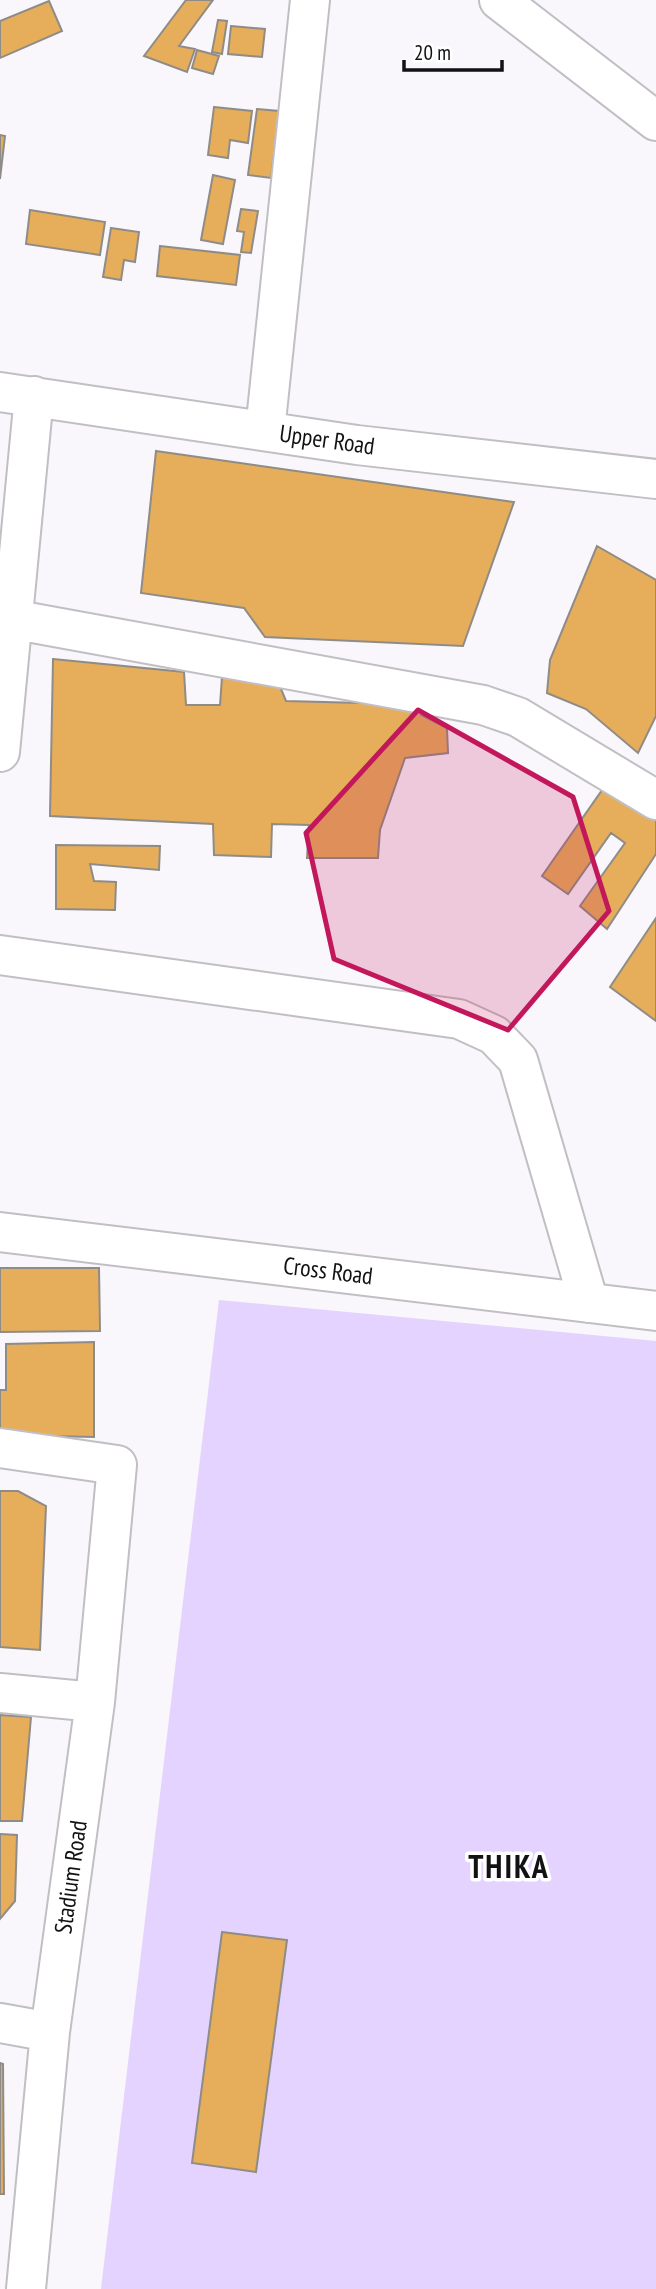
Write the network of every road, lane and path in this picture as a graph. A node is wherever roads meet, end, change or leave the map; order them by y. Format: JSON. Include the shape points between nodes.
{"nodes":[{"id":1,"x":310,"y":0,"type":"edge"},
{"id":2,"x":499,"y":0,"type":"edge"},
{"id":3,"x":656,"y":121,"type":"edge"},
{"id":4,"x":17,"y":394,"type":"edge"},
{"id":5,"x":265,"y":431,"type":"junction"},
{"id":6,"x":656,"y":479,"type":"edge"},
{"id":7,"x":12,"y":619,"type":"junction"},
{"id":8,"x":0,"y":752,"type":"edge"},
{"id":9,"x":656,"y":800,"type":"edge"},
{"id":10,"x":0,"y":955,"type":"edge"},
{"id":11,"x":0,"y":1232,"type":"edge"},
{"id":12,"x":589,"y":1303,"type":"junction"},
{"id":13,"x":656,"y":1311,"type":"edge"},
{"id":14,"x":0,"y":1448,"type":"edge"},
{"id":15,"x":0,"y":1693,"type":"edge"},
{"id":16,"x":95,"y":1702,"type":"junction"},
{"id":17,"x":0,"y":2023,"type":"edge"},
{"id":18,"x":50,"y":2032,"type":"junction"},
{"id":19,"x":18,"y":2272,"type":"edge"}],
"edges":[{"from":1,"to":5,"type":"street"},
{"from":2,"to":3,"type":"street"},
{"from":4,"to":5,"type":"street","name":"Upper Road"},
{"from":4,"to":7,"type":"street"},
{"from":5,"to":6,"type":"street","name":"Upper Road"},
{"from":7,"to":8,"type":"street"},
{"from":7,"to":9,"type":"street","via":[[483,705],[518,717]]},
{"from":10,"to":12,"type":"street","via":[[459,1019],[495,1035],[518,1060]]},
{"from":11,"to":12,"type":"street","name":"Cross Road"},
{"from":12,"to":13,"type":"street","name":"Cross Road"},
{"from":14,"to":16,"type":"street","name":"Stadium Road","via":[[117,1465]]},
{"from":15,"to":16,"type":"street"},
{"from":16,"to":18,"type":"street","name":"Stadium Road"},
{"from":17,"to":18,"type":"street"},
{"from":18,"to":19,"type":"street","name":"Stadium Road"}]}
